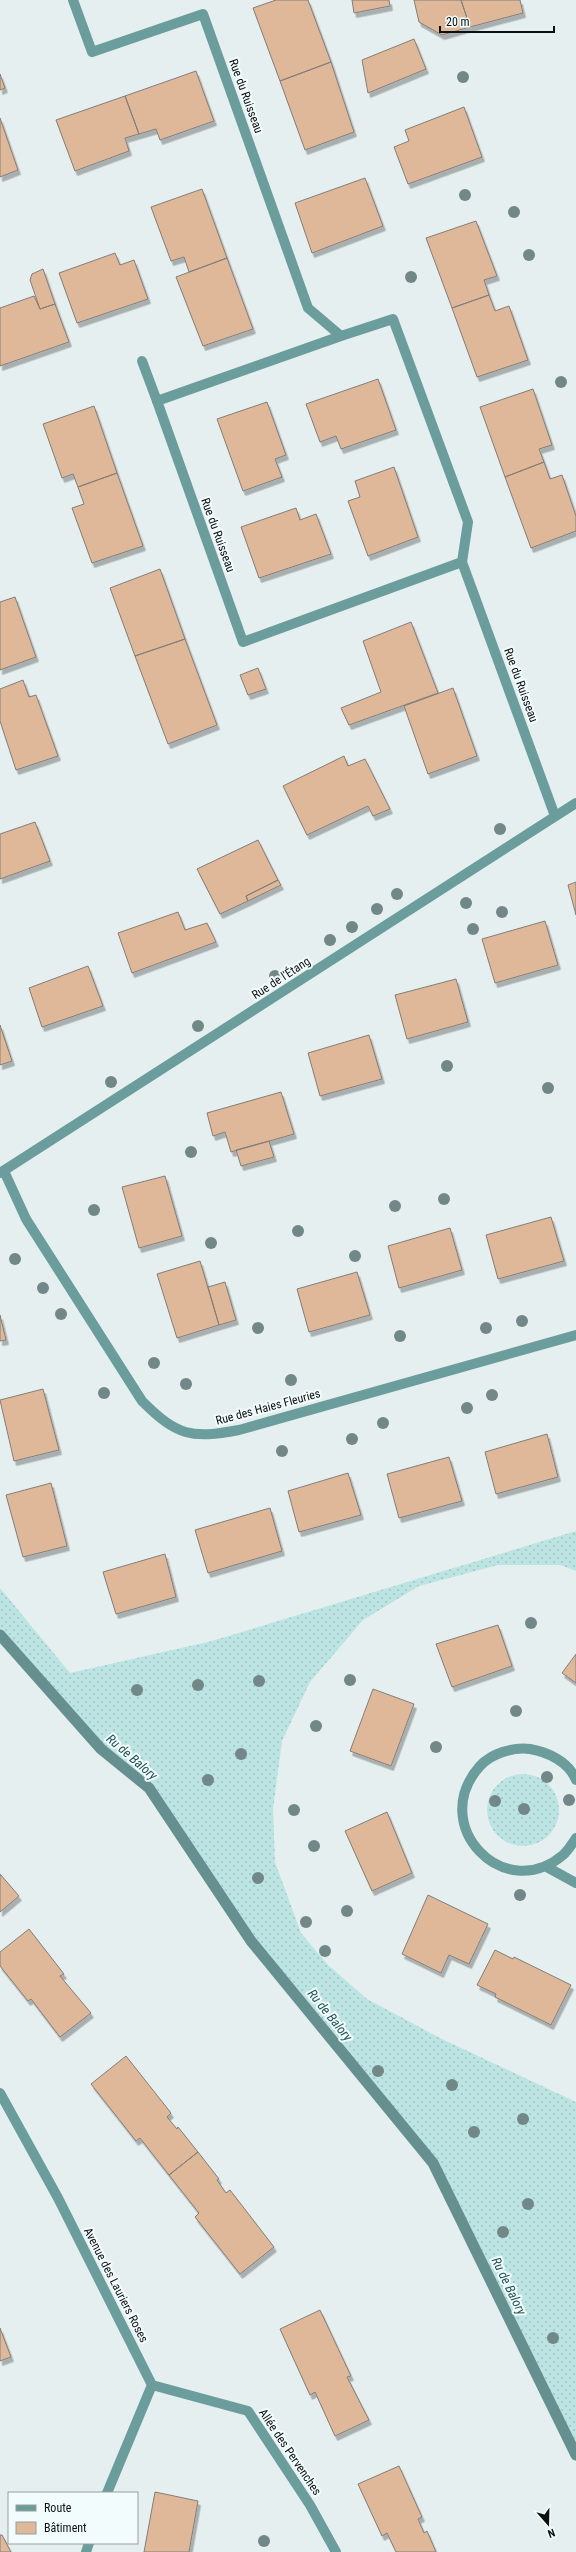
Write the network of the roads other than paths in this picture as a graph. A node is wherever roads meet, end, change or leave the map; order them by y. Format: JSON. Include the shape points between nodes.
{"nodes":[{"id":1,"x":73,"y":0,"type":"edge"},
{"id":2,"x":341,"y":336,"type":"junction"},
{"id":3,"x":142,"y":361,"type":"dead end"},
{"id":4,"x":157,"y":401,"type":"junction"},
{"id":5,"x":462,"y":562,"type":"junction"},
{"id":6,"x":576,"y":803,"type":"edge"},
{"id":7,"x":555,"y":816,"type":"junction"},
{"id":8,"x":2,"y":1172,"type":"edge"},
{"id":9,"x":576,"y":1335,"type":"edge"},
{"id":10,"x":576,"y":1780,"type":"edge"},
{"id":11,"x":576,"y":1838,"type":"edge"},
{"id":12,"x":545,"y":1866,"type":"junction"},
{"id":13,"x":576,"y":1884,"type":"edge"},
{"id":14,"x":0,"y":2093,"type":"edge"},
{"id":15,"x":152,"y":2385,"type":"junction"},
{"id":16,"x":107,"y":2492,"type":"edge"},
{"id":17,"x":336,"y":2552,"type":"edge"}],
"edges":[{"from":1,"to":2,"type":"street","name":"Rue du Ruisseau","via":[[92,52],[203,14],[308,308]]},
{"from":2,"to":4,"type":"street","name":"Rue du Ruisseau"},
{"from":2,"to":5,"type":"street","name":"Rue du Ruisseau","via":[[393,318],[468,522]]},
{"from":3,"to":4,"type":"street"},
{"from":4,"to":5,"type":"street","name":"Rue du Ruisseau","via":[[243,642]]},
{"from":5,"to":7,"type":"street","name":"Rue du Ruisseau"},
{"from":6,"to":7,"type":"street","name":"Rue de l'Étang"},
{"from":7,"to":8,"type":"street","name":"Rue de l'Étang"},
{"from":8,"to":9,"type":"street","name":"Rue des Haies Fleuries","via":[[26,1219],[142,1401],[161,1420],[181,1432],[210,1435],[239,1430]]},
{"from":10,"to":12,"type":"street","via":[[561,1761],[542,1751],[521,1748],[500,1752],[484,1762],[471,1776],[463,1794],[461,1813],[465,1832],[475,1848],[490,1861],[508,1868],[527,1870]]},
{"from":11,"to":12,"type":"street","via":[[564,1855]]},
{"from":12,"to":13,"type":"street"},
{"from":14,"to":15,"type":"street","name":"Avenue des Lauriers Roses","via":[[58,2198]]},
{"from":15,"to":16,"type":"street"},
{"from":15,"to":17,"type":"street","name":"Allée des Pervenches","via":[[248,2411],[310,2505]]}]}
